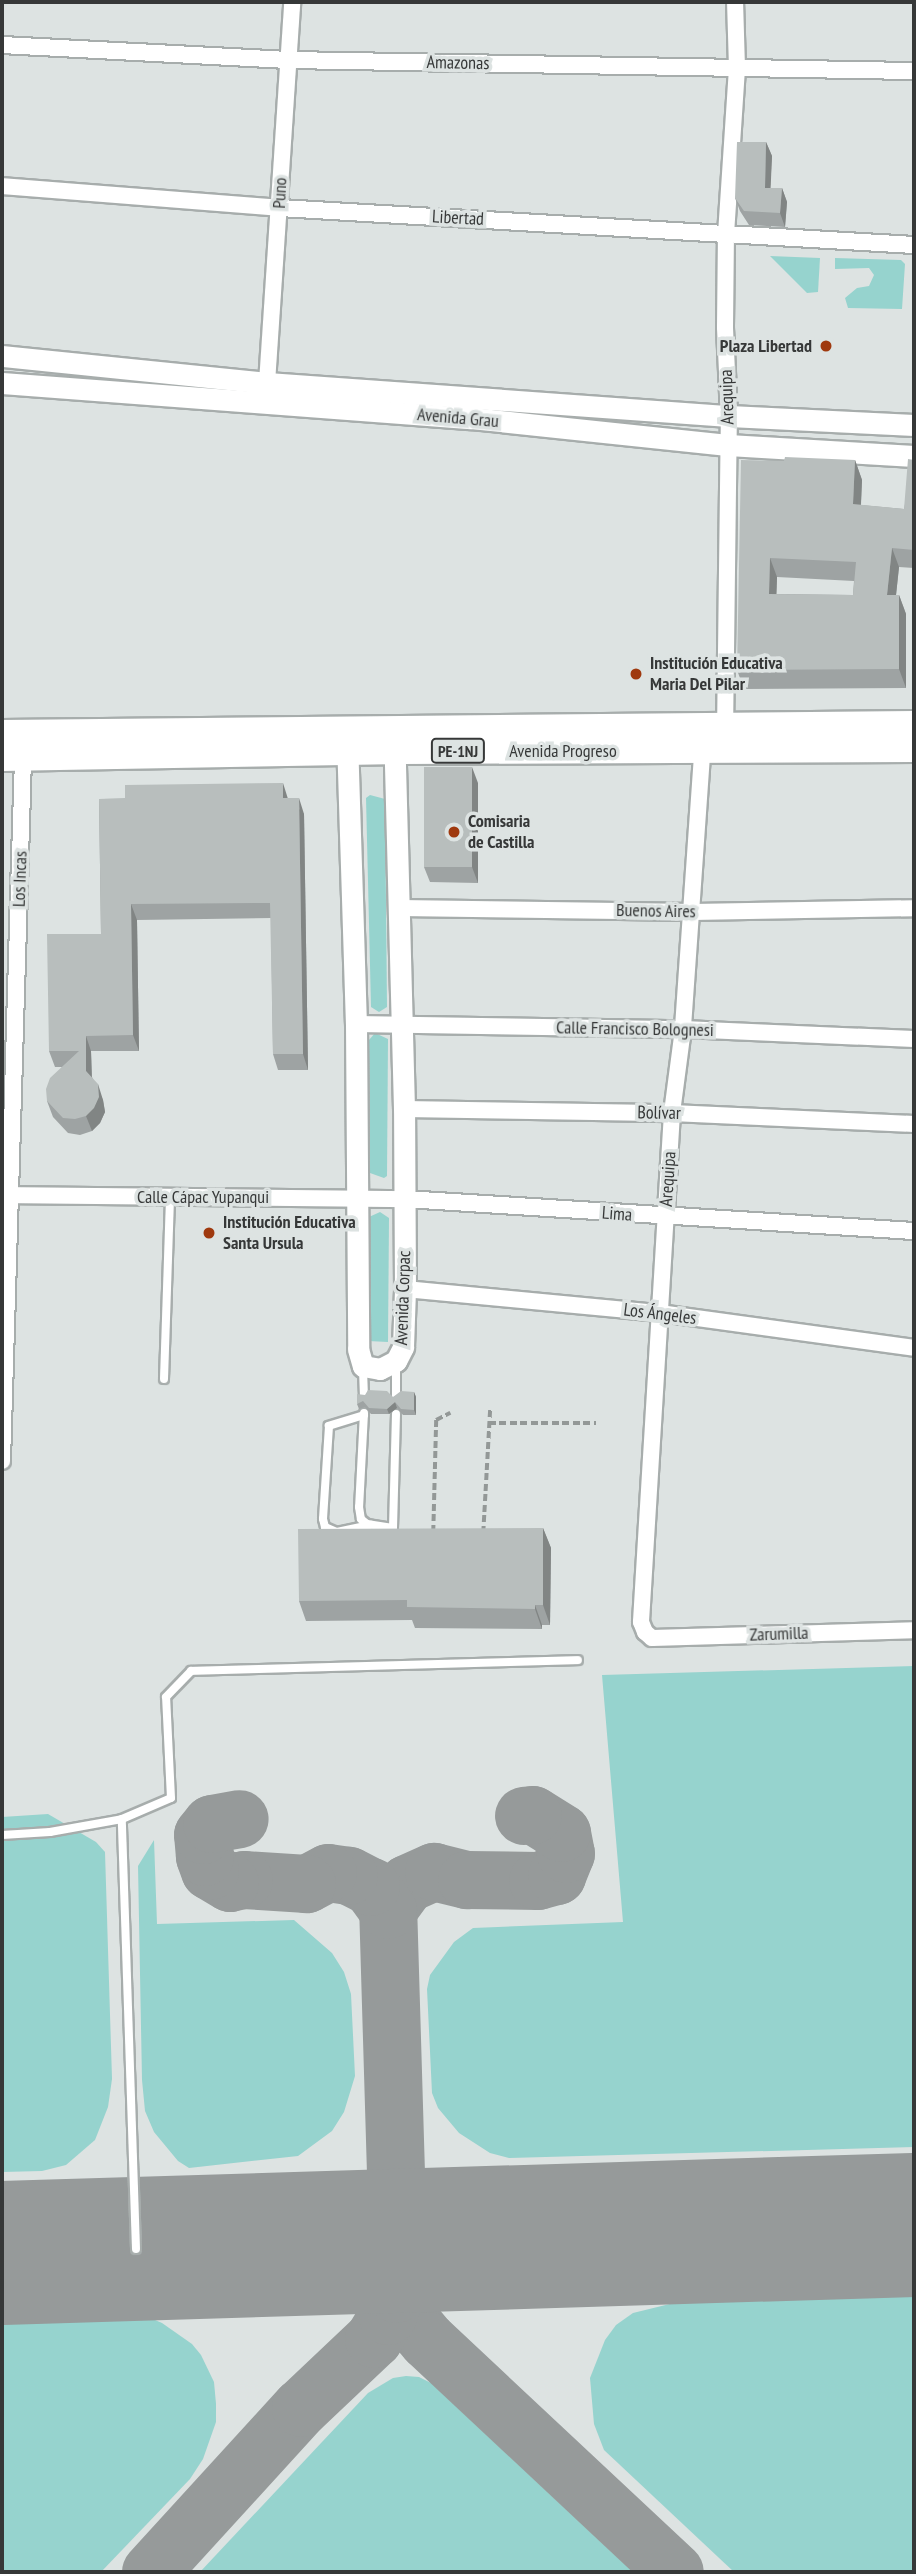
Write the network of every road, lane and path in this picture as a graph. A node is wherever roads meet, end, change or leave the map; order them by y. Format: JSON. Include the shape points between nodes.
{"nodes":[{"id":1,"x":292,"y":2,"type":"edge"},
{"id":2,"x":735,"y":2,"type":"edge"},
{"id":3,"x":2,"y":45,"type":"edge"},
{"id":4,"x":288,"y":60,"type":"junction"},
{"id":5,"x":737,"y":68,"type":"junction"},
{"id":6,"x":914,"y":71,"type":"edge"},
{"id":7,"x":2,"y":186,"type":"edge"},
{"id":8,"x":279,"y":208,"type":"junction"},
{"id":9,"x":726,"y":234,"type":"junction"},
{"id":10,"x":914,"y":245,"type":"edge"},
{"id":11,"x":2,"y":356,"type":"edge"},
{"id":12,"x":2,"y":383,"type":"edge"},
{"id":13,"x":267,"y":383,"type":"junction"},
{"id":14,"x":729,"y":416,"type":"junction"},
{"id":15,"x":914,"y":425,"type":"edge"},
{"id":16,"x":728,"y":445,"type":"junction"},
{"id":17,"x":914,"y":456,"type":"edge"},
{"id":18,"x":914,"y":724,"type":"edge"},
{"id":19,"x":2,"y":733,"type":"edge"},
{"id":20,"x":714,"y":738,"type":"junction"},
{"id":21,"x":394,"y":740,"type":"junction"},
{"id":22,"x":347,"y":741,"type":"junction"},
{"id":23,"x":914,"y":749,"type":"edge"},
{"id":24,"x":12,"y":758,"type":"edge"},
{"id":25,"x":399,"y":908,"type":"junction"},
{"id":26,"x":914,"y":908,"type":"edge"},
{"id":27,"x":693,"y":912,"type":"junction"},
{"id":28,"x":9,"y":956,"type":"edge"},
{"id":29,"x":356,"y":1024,"type":"junction"},
{"id":30,"x":402,"y":1025,"type":"junction"},
{"id":31,"x":683,"y":1029,"type":"junction"},
{"id":32,"x":914,"y":1039,"type":"edge"},
{"id":33,"x":8,"y":1079,"type":"edge"},
{"id":34,"x":404,"y":1109,"type":"junction"},
{"id":35,"x":672,"y":1114,"type":"junction"},
{"id":36,"x":914,"y":1124,"type":"edge"},
{"id":37,"x":6,"y":1195,"type":"edge"},
{"id":38,"x":170,"y":1197,"type":"junction"},
{"id":39,"x":357,"y":1198,"type":"junction"},
{"id":40,"x":405,"y":1199,"type":"junction"},
{"id":41,"x":666,"y":1217,"type":"junction"},
{"id":42,"x":914,"y":1231,"type":"edge"},
{"id":43,"x":405,"y":1289,"type":"junction"},
{"id":44,"x":660,"y":1313,"type":"junction"},
{"id":45,"x":914,"y":1348,"type":"edge"},
{"id":46,"x":3,"y":1353,"type":"edge"},
{"id":47,"x":396,"y":1361,"type":"junction"},
{"id":48,"x":363,"y":1366,"type":"junction"},
{"id":49,"x":164,"y":1379,"type":"dead end"},
{"id":50,"x":364,"y":1395,"type":"edge"},
{"id":51,"x":396,"y":1396,"type":"edge"},
{"id":52,"x":489,"y":1409,"type":"dead end"},
{"id":53,"x":450,"y":1413,"type":"dead end"},
{"id":54,"x":396,"y":1415,"type":"dead end"},
{"id":55,"x":489,"y":1423,"type":"junction"},
{"id":56,"x":596,"y":1423,"type":"dead end"},
{"id":57,"x":2,"y":1461,"type":"edge"},
{"id":58,"x":371,"y":1525,"type":"junction"},
{"id":59,"x":433,"y":1538,"type":"edge"},
{"id":60,"x":483,"y":1538,"type":"edge"},
{"id":61,"x":914,"y":1630,"type":"edge"},
{"id":62,"x":645,"y":1632,"type":"joint"},
{"id":63,"x":578,"y":1660,"type":"dead end"},
{"id":64,"x":122,"y":1819,"type":"junction"},
{"id":65,"x":2,"y":1835,"type":"edge"},
{"id":66,"x":136,"y":2249,"type":"dead end"}],
"edges":[{"from":1,"to":4,"type":"street","name":"Puno"},
{"from":2,"to":5,"type":"street","name":"Arequipa"},
{"from":3,"to":4,"type":"street","name":"Amazonas"},
{"from":4,"to":5,"type":"street","name":"Amazonas"},
{"from":4,"to":8,"type":"street","name":"Puno"},
{"from":5,"to":6,"type":"street","name":"Amazonas"},
{"from":5,"to":9,"type":"street","name":"Arequipa"},
{"from":7,"to":8,"type":"street","name":"Libertad"},
{"from":8,"to":9,"type":"street","name":"Libertad"},
{"from":8,"to":13,"type":"street","name":"Puno"},
{"from":9,"to":10,"type":"street","name":"Libertad"},
{"from":9,"to":14,"type":"street","name":"Arequipa"},
{"from":11,"to":13,"type":"street","name":"Avenida Grau"},
{"from":12,"to":16,"type":"street","name":"Avenida Grau","via":[[471,418]]},
{"from":13,"to":14,"type":"street","name":"Avenida Grau"},
{"from":14,"to":15,"type":"street","name":"Avenida Grau"},
{"from":14,"to":16,"type":"street","name":"Arequipa"},
{"from":16,"to":17,"type":"street","name":"Avenida Grau"},
{"from":16,"to":20,"type":"street","name":"Arequipa"},
{"from":18,"to":20,"type":"main road","name":"Avenida Progreso","number":"PE-1NJ"},
{"from":19,"to":22,"type":"main road","name":"Avenida Progreso","number":"PE-1NJ"},
{"from":20,"to":21,"type":"main road","name":"Avenida Progreso","number":"PE-1NJ"},
{"from":20,"to":23,"type":"main road","name":"Avenida Progreso","number":"PE-1NJ"},
{"from":20,"to":27,"type":"street","name":"Arequipa"},
{"from":21,"to":22,"type":"main road","name":"Avenida Progreso","number":"PE-1NJ"},
{"from":21,"to":25,"type":"street","name":"Avenida Corpac"},
{"from":22,"to":24,"type":"main road","name":"Avenida Progreso","number":"PE-1NJ"},
{"from":22,"to":29,"type":"street"},
{"from":24,"to":28,"type":"street","name":"Los Incas"},
{"from":25,"to":27,"type":"street","name":"Buenos Aires"},
{"from":25,"to":30,"type":"street","name":"Avenida Corpac"},
{"from":26,"to":27,"type":"street","name":"Buenos Aires"},
{"from":27,"to":31,"type":"street","name":"Arequipa"},
{"from":28,"to":33,"type":"street","name":"Los Incas"},
{"from":29,"to":30,"type":"street","name":"Calle Francisco Bolognesi"},
{"from":29,"to":39,"type":"street"},
{"from":30,"to":31,"type":"street","name":"Calle Francisco Bolognesi"},
{"from":30,"to":34,"type":"street","name":"Avenida Corpac"},
{"from":31,"to":32,"type":"street","name":"Calle Francisco Bolognesi"},
{"from":31,"to":35,"type":"street","name":"Arequipa"},
{"from":33,"to":37,"type":"street","name":"Los Incas"},
{"from":34,"to":35,"type":"street","name":"Bolívar"},
{"from":34,"to":40,"type":"street","name":"Avenida Corpac"},
{"from":35,"to":36,"type":"street","name":"Bolívar"},
{"from":35,"to":41,"type":"street","name":"Arequipa"},
{"from":37,"to":38,"type":"street","name":"Calle Cápac Yupanqui"},
{"from":37,"to":46,"type":"street","name":"Los Incas"},
{"from":38,"to":39,"type":"street","name":"Calle Cápac Yupanqui"},
{"from":38,"to":49,"type":"lane"},
{"from":39,"to":40,"type":"street","name":"Calle Cápac Yupanqui"},
{"from":39,"to":48,"type":"street","via":[[358,1349]]},
{"from":40,"to":41,"type":"street","name":"Lima"},
{"from":40,"to":43,"type":"street","name":"Avenida Corpac"},
{"from":41,"to":42,"type":"street","name":"Lima"},
{"from":41,"to":44,"type":"street","name":"Arequipa"},
{"from":43,"to":44,"type":"street","name":"Los Ángeles"},
{"from":43,"to":47,"type":"street","name":"Avenida Corpac","via":[[403,1347]]},
{"from":44,"to":45,"type":"street","name":"Los Ángeles"},
{"from":44,"to":62,"type":"street","name":"Arequipa","via":[[641,1622]]},
{"from":46,"to":57,"type":"street","name":"Los Incas"},
{"from":47,"to":48,"type":"street","name":"Avenida Corpac","via":[[380,1369]]},
{"from":47,"to":51,"type":"lane"},
{"from":48,"to":50,"type":"lane"},
{"from":52,"to":55,"type":"path"},
{"from":53,"to":59,"type":"path","via":[[436,1420]]},
{"from":54,"to":58,"type":"lane","via":[[393,1528]]},
{"from":55,"to":56,"type":"path"},
{"from":55,"to":60,"type":"path"},
{"from":58,"to":58,"type":"lane","via":[[361,1519],[359,1507],[364,1414],[329,1426],[323,1519],[326,1527],[337,1532]]},
{"from":61,"to":62,"type":"street","name":"Zarumilla","via":[[652,1638]]},
{"from":63,"to":64,"type":"lane","via":[[191,1671],[166,1697],[172,1798]]},
{"from":64,"to":65,"type":"lane"},
{"from":64,"to":66,"type":"lane"}]}
